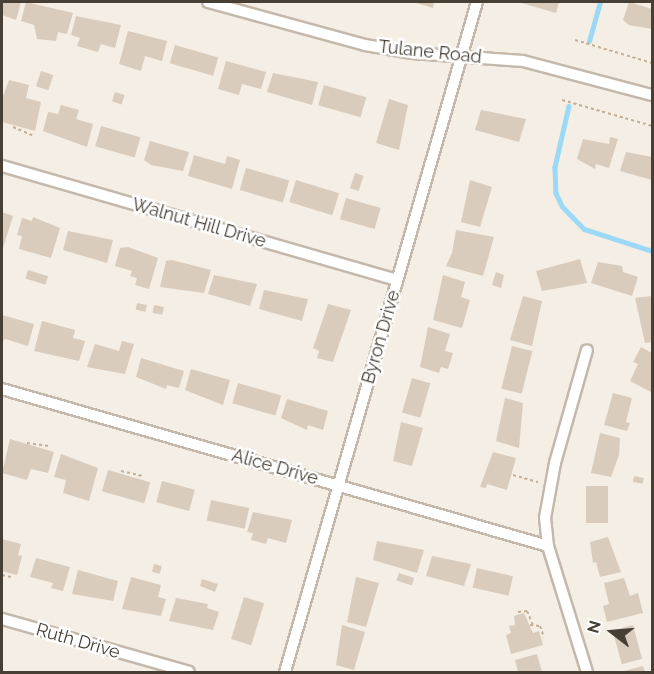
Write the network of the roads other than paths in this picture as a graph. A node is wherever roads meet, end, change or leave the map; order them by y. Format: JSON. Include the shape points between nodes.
{"nodes":[{"id":1,"x":208,"y":2,"type":"edge"},
{"id":2,"x":477,"y":2,"type":"edge"},
{"id":3,"x":461,"y":56,"type":"junction"},
{"id":4,"x":652,"y":95,"type":"edge"},
{"id":5,"x":2,"y":166,"type":"edge"},
{"id":6,"x":397,"y":280,"type":"junction"},
{"id":7,"x":588,"y":350,"type":"dead end"},
{"id":8,"x":2,"y":389,"type":"edge"},
{"id":9,"x":339,"y":485,"type":"junction"},
{"id":10,"x":548,"y":546,"type":"junction"},
{"id":11,"x":2,"y":619,"type":"edge"},
{"id":12,"x":189,"y":672,"type":"edge"},
{"id":13,"x":285,"y":672,"type":"edge"},
{"id":14,"x":587,"y":672,"type":"edge"}],
"edges":[{"from":1,"to":3,"type":"street","name":"Tulane Road","via":[[365,45]]},
{"from":2,"to":3,"type":"street","name":"Byron Drive"},
{"from":3,"to":4,"type":"street","name":"Tulane Road","via":[[552,66]]},
{"from":3,"to":6,"type":"street","name":"Byron Drive"},
{"from":5,"to":6,"type":"street","name":"Walnut Hill Drive"},
{"from":6,"to":9,"type":"street","name":"Byron Drive"},
{"from":7,"to":10,"type":"street","via":[[548,490]]},
{"from":8,"to":9,"type":"street","name":"Alice Drive"},
{"from":9,"to":10,"type":"street","name":"Alice Drive"},
{"from":9,"to":13,"type":"street","name":"Byron Drive"},
{"from":10,"to":14,"type":"street"},
{"from":11,"to":12,"type":"street","name":"Ruth Drive"}]}
